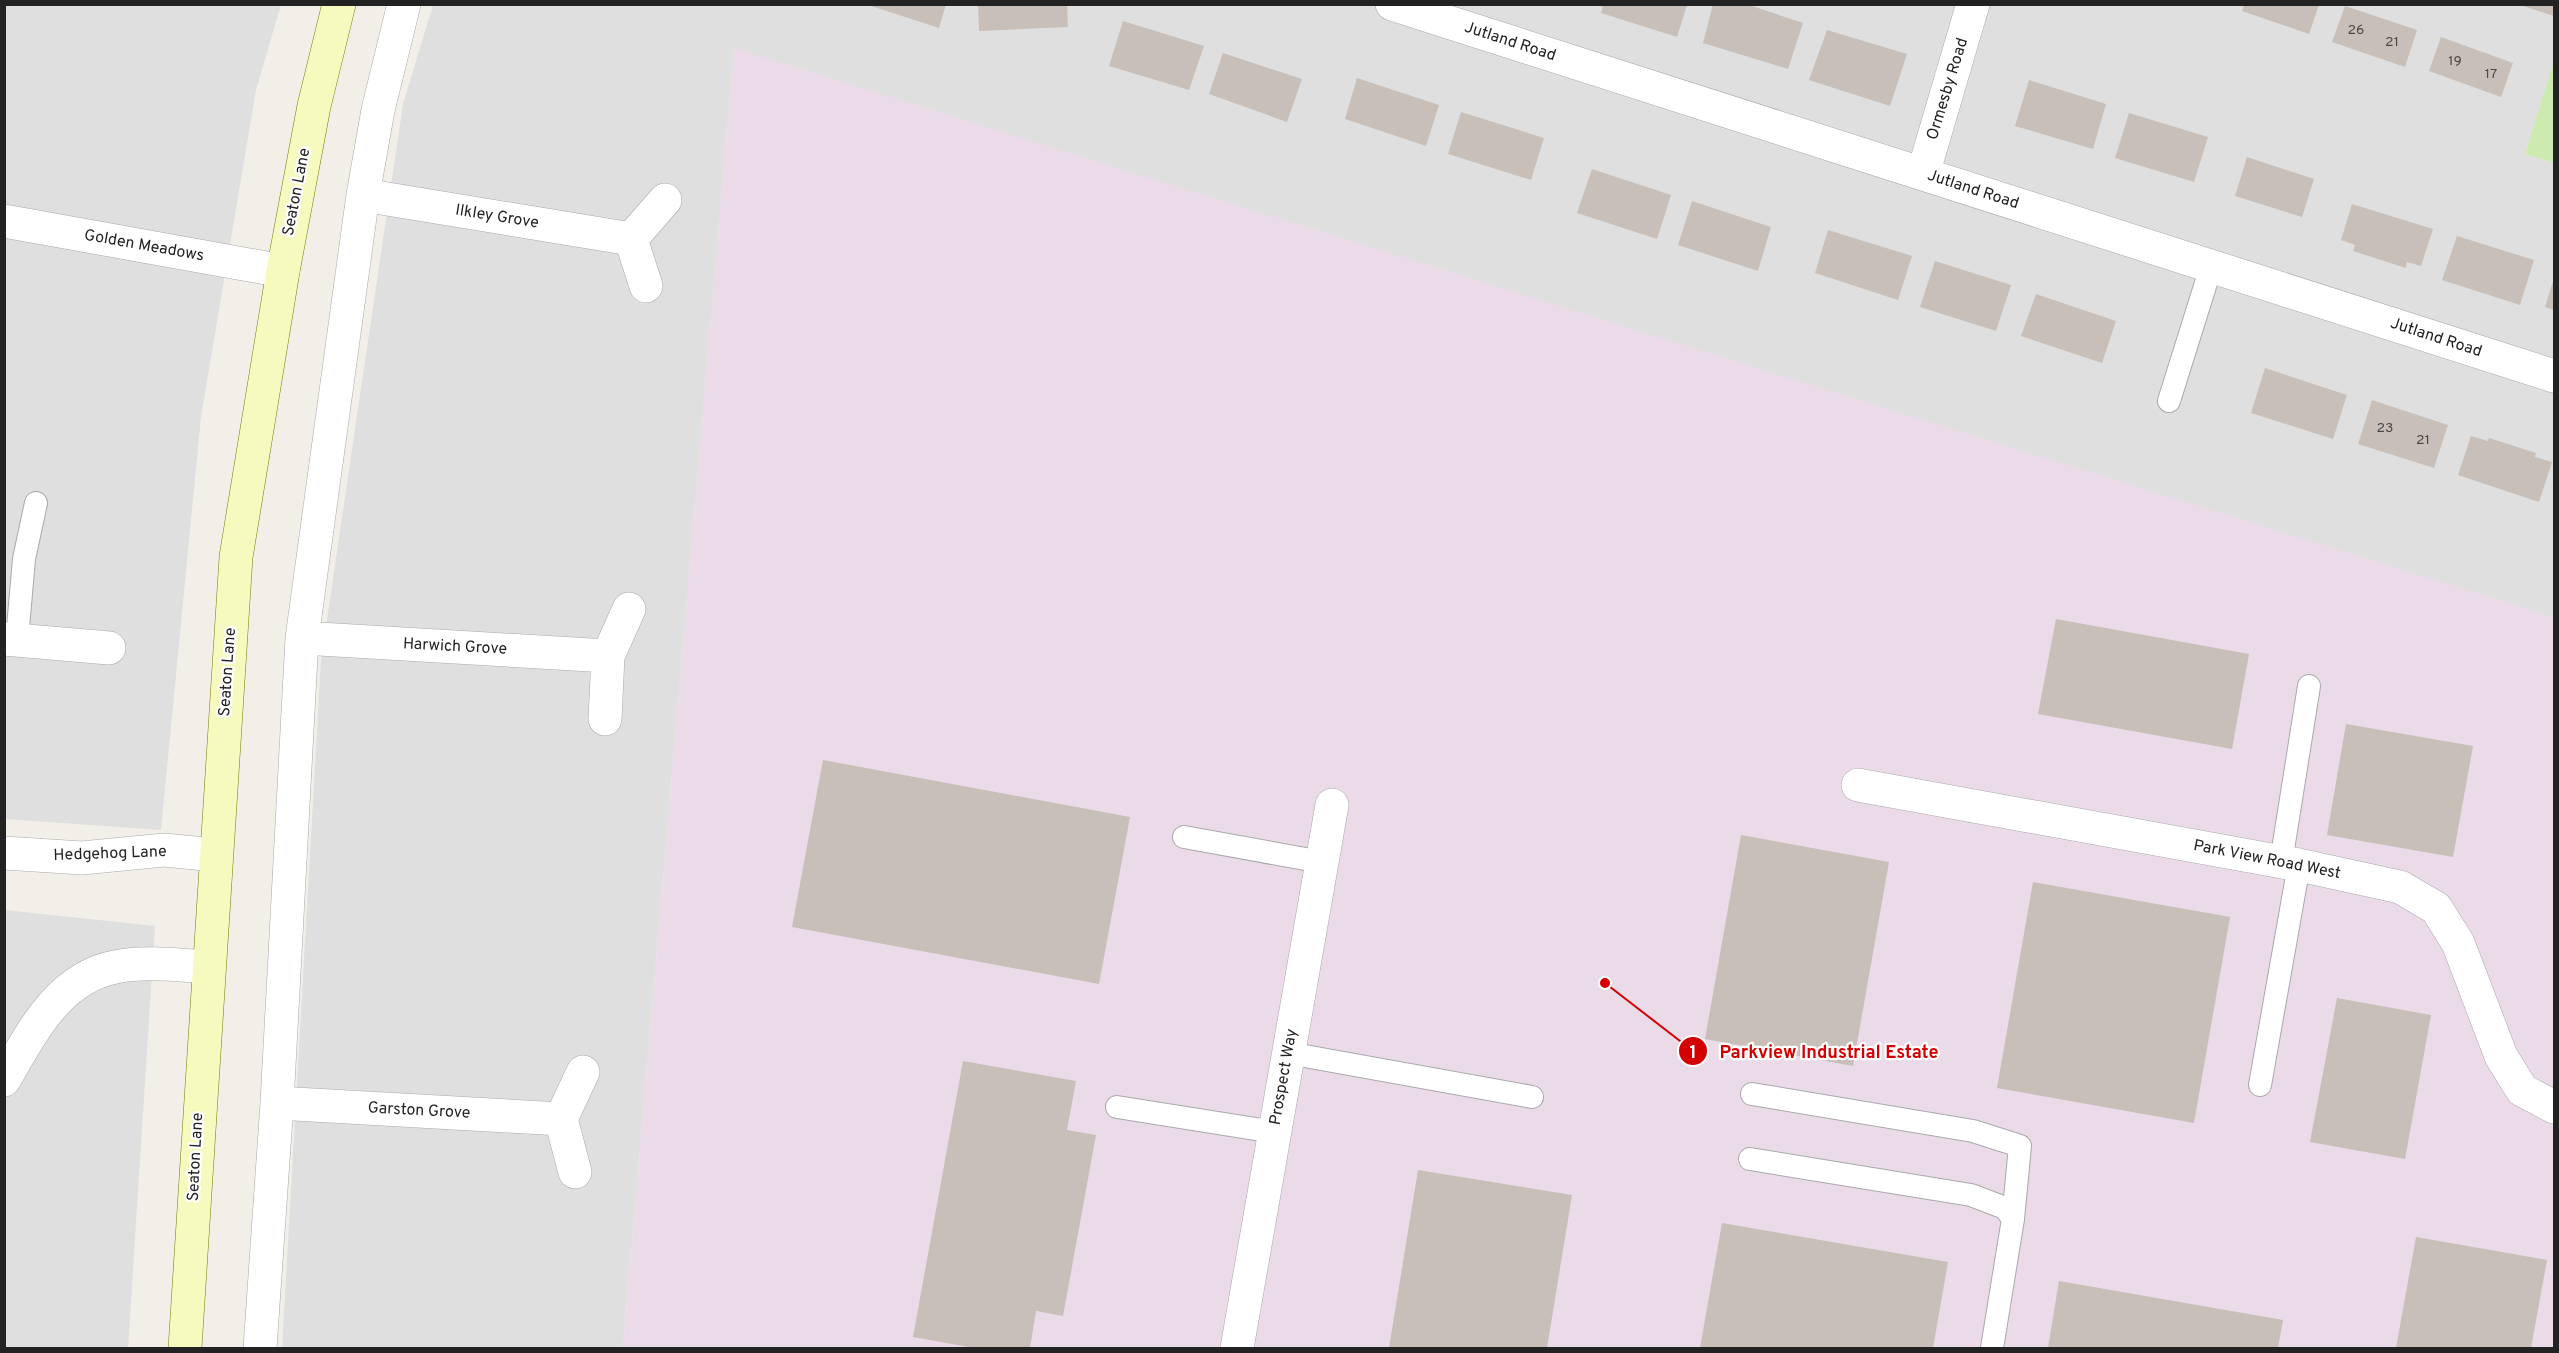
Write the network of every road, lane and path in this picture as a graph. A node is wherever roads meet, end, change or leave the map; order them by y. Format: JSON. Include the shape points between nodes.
{"nodes":[{"id":1,"x":339,"y":4,"type":"edge"},
{"id":2,"x":404,"y":4,"type":"edge"},
{"id":3,"x":1392,"y":4,"type":"edge"},
{"id":4,"x":1973,"y":4,"type":"edge"},
{"id":5,"x":1923,"y":174,"type":"junction"},
{"id":6,"x":363,"y":195,"type":"junction"},
{"id":7,"x":665,"y":200,"type":"dead end"},
{"id":8,"x":4,"y":220,"type":"edge"},
{"id":9,"x":631,"y":239,"type":"junction"},
{"id":10,"x":2211,"y":267,"type":"junction"},
{"id":11,"x":283,"y":271,"type":"junction"},
{"id":12,"x":646,"y":286,"type":"dead end"},
{"id":13,"x":2554,"y":376,"type":"edge"},
{"id":14,"x":2169,"y":401,"type":"dead end"},
{"id":15,"x":36,"y":503,"type":"dead end"},
{"id":16,"x":629,"y":609,"type":"dead end"},
{"id":17,"x":302,"y":638,"type":"junction"},
{"id":18,"x":11,"y":639,"type":"edge"},
{"id":19,"x":109,"y":648,"type":"dead end"},
{"id":20,"x":608,"y":656,"type":"junction"},
{"id":21,"x":2309,"y":686,"type":"dead end"},
{"id":22,"x":605,"y":719,"type":"dead end"},
{"id":23,"x":1858,"y":785,"type":"dead end"},
{"id":24,"x":1332,"y":805,"type":"dead end"},
{"id":25,"x":1184,"y":837,"type":"dead end"},
{"id":26,"x":4,"y":853,"type":"edge"},
{"id":27,"x":216,"y":855,"type":"junction"},
{"id":28,"x":1322,"y":862,"type":"junction"},
{"id":29,"x":2290,"y":864,"type":"junction"},
{"id":30,"x":208,"y":967,"type":"junction"},
{"id":31,"x":1288,"y":1053,"type":"junction"},
{"id":32,"x":583,"y":1072,"type":"dead end"},
{"id":33,"x":4,"y":1080,"type":"edge"},
{"id":34,"x":2260,"y":1085,"type":"dead end"},
{"id":35,"x":1752,"y":1094,"type":"dead end"},
{"id":36,"x":1532,"y":1097,"type":"dead end"},
{"id":37,"x":277,"y":1103,"type":"junction"},
{"id":38,"x":1117,"y":1107,"type":"dead end"},
{"id":39,"x":2554,"y":1107,"type":"edge"},
{"id":40,"x":561,"y":1119,"type":"junction"},
{"id":41,"x":1275,"y":1132,"type":"junction"},
{"id":42,"x":1750,"y":1159,"type":"dead end"},
{"id":43,"x":575,"y":1172,"type":"dead end"},
{"id":44,"x":2013,"y":1219,"type":"junction"},
{"id":45,"x":185,"y":1348,"type":"edge"},
{"id":46,"x":260,"y":1348,"type":"edge"},
{"id":47,"x":1237,"y":1348,"type":"edge"},
{"id":48,"x":1992,"y":1348,"type":"edge"}],
"edges":[{"from":1,"to":11,"type":"main road","name":"Seaton Lane","via":[[314,106]]},
{"from":2,"to":6,"type":"street","via":[[378,110]]},
{"from":3,"to":5,"type":"street","name":"Jutland Road"},
{"from":4,"to":5,"type":"street","name":"Ormesby Road"},
{"from":5,"to":10,"type":"street","name":"Jutland Road"},
{"from":6,"to":9,"type":"street","name":"Ilkley Grove"},
{"from":6,"to":17,"type":"street"},
{"from":7,"to":9,"type":"street"},
{"from":8,"to":11,"type":"street","name":"Golden Meadows"},
{"from":9,"to":12,"type":"street"},
{"from":10,"to":13,"type":"street","name":"Jutland Road"},
{"from":10,"to":14,"type":"lane"},
{"from":11,"to":27,"type":"main road","name":"Seaton Lane","via":[[236,557]]},
{"from":15,"to":18,"type":"lane"},
{"from":16,"to":20,"type":"street"},
{"from":17,"to":20,"type":"street","name":"Harwich Grove"},
{"from":17,"to":37,"type":"street"},
{"from":18,"to":19,"type":"street"},
{"from":20,"to":22,"type":"street"},
{"from":21,"to":29,"type":"lane"},
{"from":23,"to":29,"type":"street","name":"Park View Road West"},
{"from":24,"to":28,"type":"street","name":"Prospect Way"},
{"from":25,"to":28,"type":"lane"},
{"from":26,"to":27,"type":"street","name":"Hedgehog Lane","via":[[82,858],[164,850]]},
{"from":27,"to":30,"type":"main road","name":"Seaton Lane"},
{"from":28,"to":31,"type":"street","name":"Prospect Way"},
{"from":29,"to":34,"type":"lane"},
{"from":29,"to":39,"type":"street","name":"Park View Road West","via":[[2400,887],[2436,908],[2458,943],[2501,1056],[2522,1090]]},
{"from":30,"to":33,"type":"street","via":[[113,967],[80,981],[54,1002]]},
{"from":30,"to":45,"type":"main road","name":"Seaton Lane"},
{"from":31,"to":36,"type":"lane"},
{"from":31,"to":41,"type":"street","name":"Prospect Way"},
{"from":32,"to":40,"type":"street"},
{"from":35,"to":44,"type":"lane","via":[[1973,1131],[2020,1146]]},
{"from":37,"to":40,"type":"street","name":"Garston Grove"},
{"from":37,"to":46,"type":"street"},
{"from":38,"to":41,"type":"lane"},
{"from":40,"to":43,"type":"street"},
{"from":41,"to":47,"type":"street","name":"Prospect Way"},
{"from":42,"to":44,"type":"lane","via":[[1971,1195],[2005,1208]]},
{"from":44,"to":48,"type":"lane"}]}
